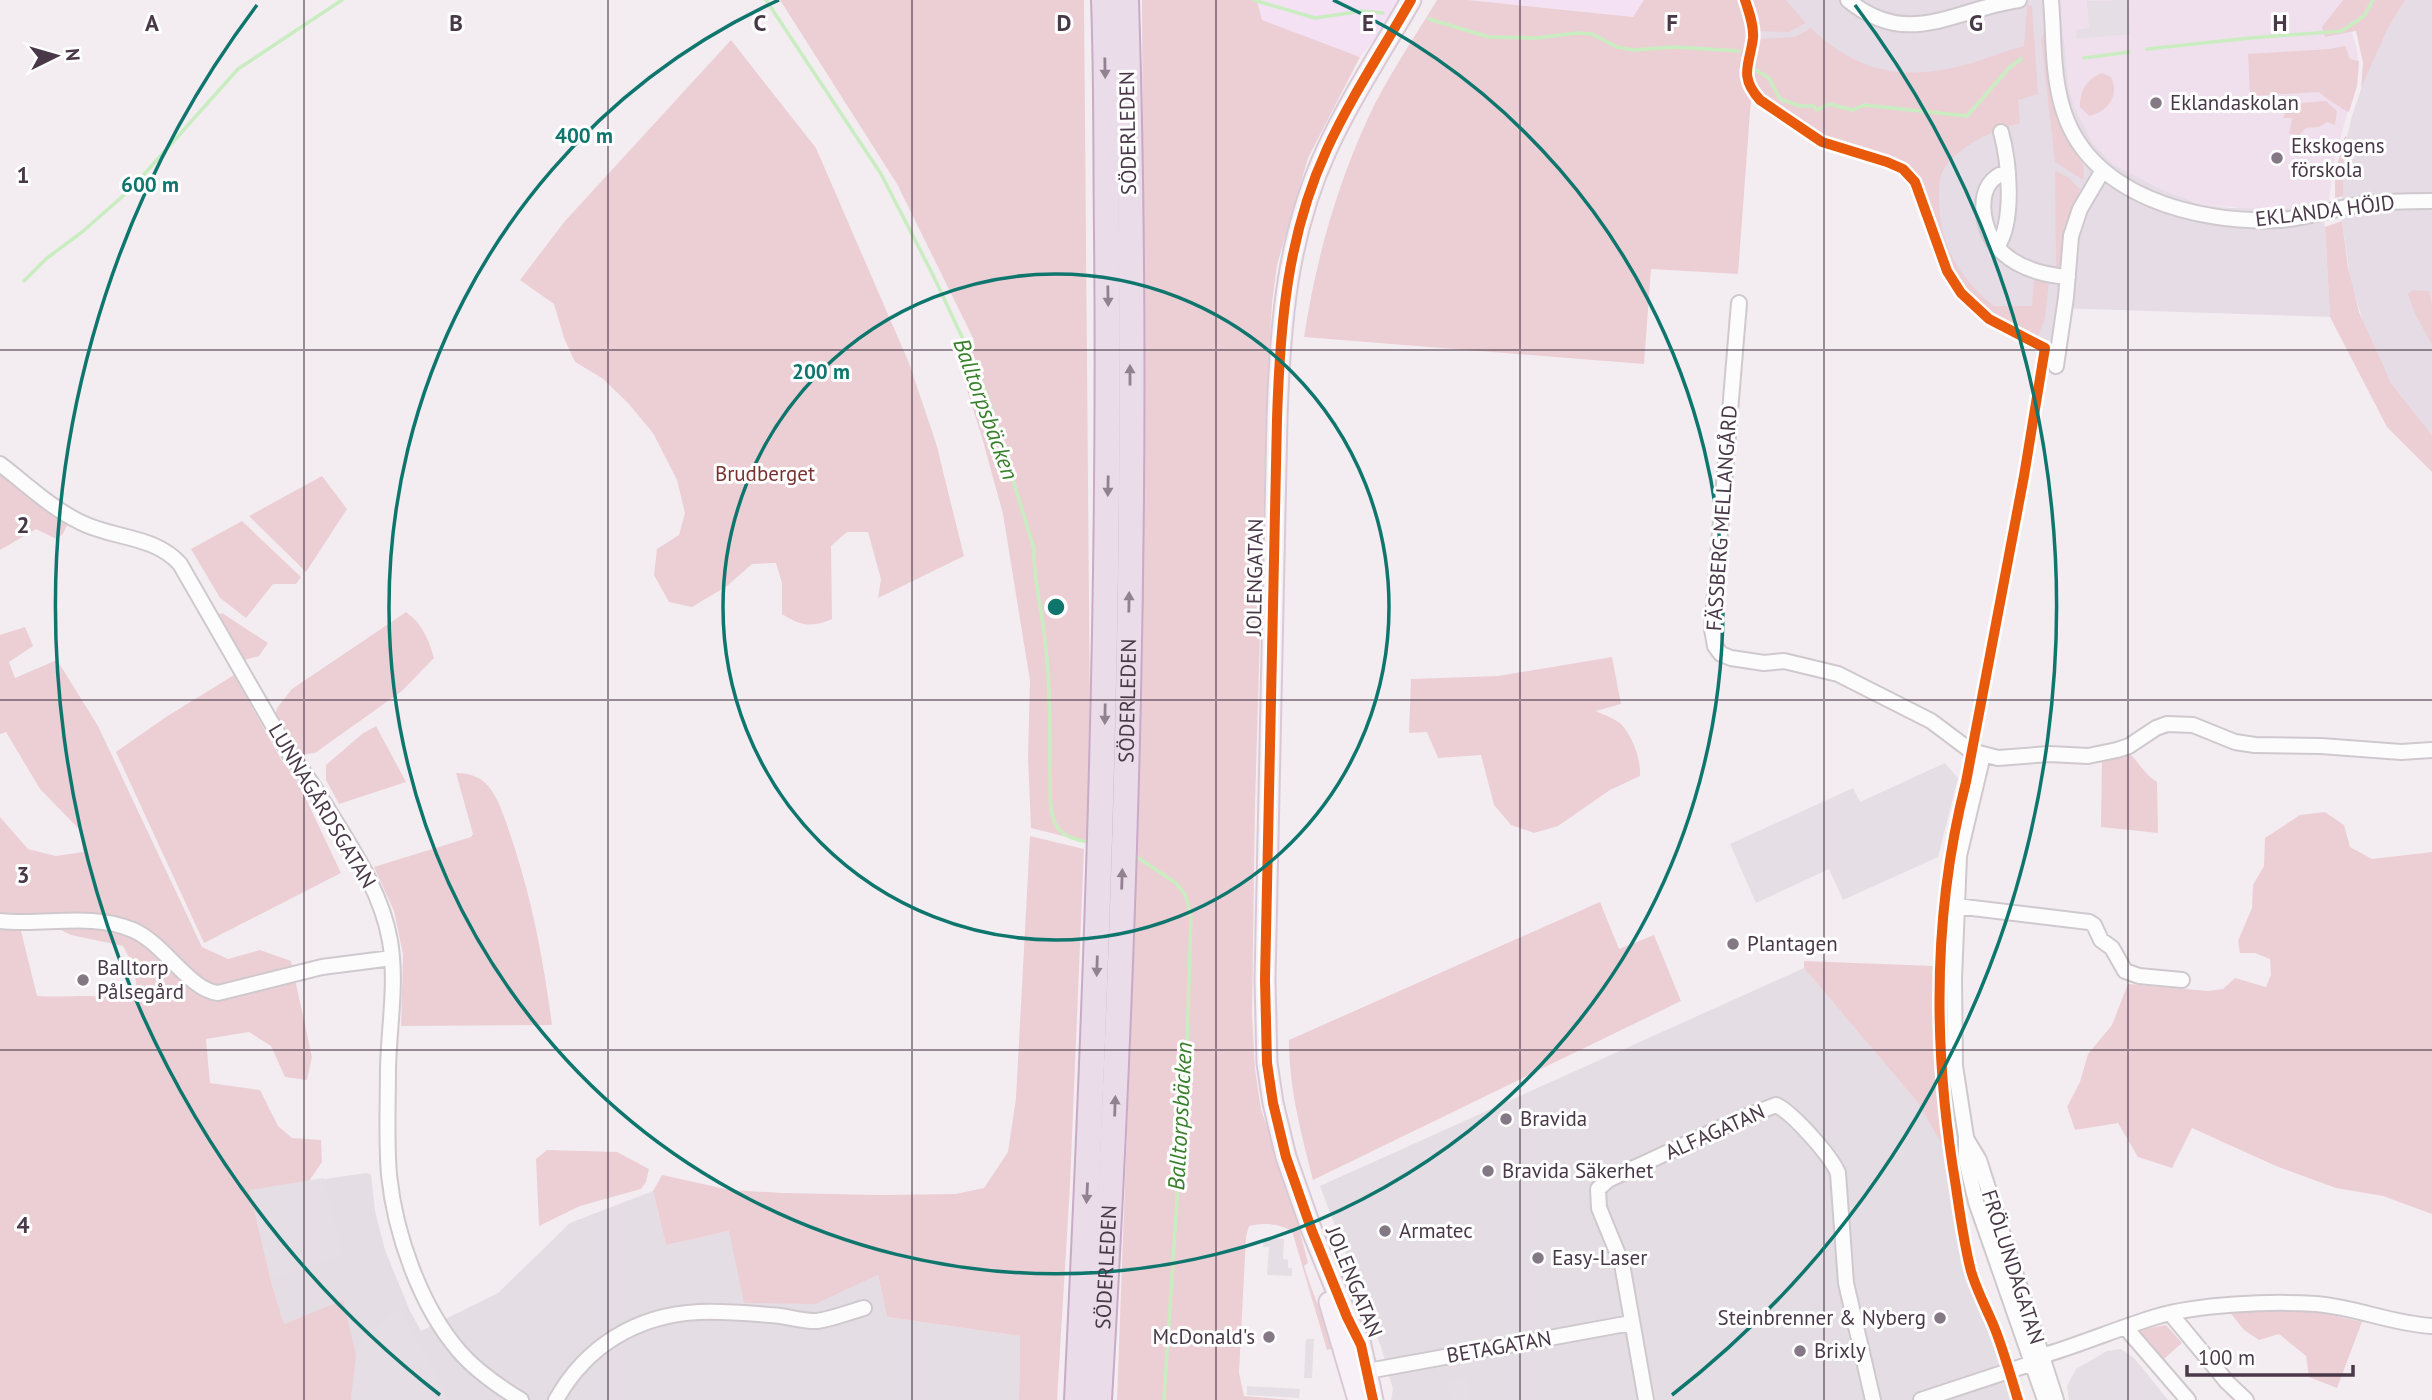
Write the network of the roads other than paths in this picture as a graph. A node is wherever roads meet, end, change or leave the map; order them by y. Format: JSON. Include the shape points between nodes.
{"nodes":[{"id":1,"x":1104,"y":0,"type":"edge"},
{"id":2,"x":1126,"y":0,"type":"edge"},
{"id":3,"x":1411,"y":0,"type":"edge"},
{"id":4,"x":1848,"y":0,"type":"edge"},
{"id":5,"x":2019,"y":0,"type":"edge"},
{"id":6,"x":2051,"y":0,"type":"edge"},
{"id":7,"x":1989,"y":2,"type":"edge"},
{"id":8,"x":2001,"y":132,"type":"dead end"},
{"id":9,"x":2103,"y":170,"type":"junction"},
{"id":10,"x":2008,"y":172,"type":"junction"},
{"id":11,"x":2432,"y":201,"type":"edge"},
{"id":12,"x":1997,"y":247,"type":"junction"},
{"id":13,"x":2068,"y":277,"type":"junction"},
{"id":14,"x":1739,"y":303,"type":"dead end"},
{"id":15,"x":2056,"y":366,"type":"dead end"},
{"id":16,"x":0,"y":464,"type":"edge"},
{"id":17,"x":2432,"y":750,"type":"edge"},
{"id":18,"x":1983,"y":755,"type":"junction"},
{"id":19,"x":1956,"y":906,"type":"junction"},
{"id":20,"x":0,"y":921,"type":"edge"},
{"id":21,"x":392,"y":958,"type":"junction"},
{"id":22,"x":2182,"y":980,"type":"dead end"},
{"id":23,"x":1293,"y":1181,"type":"junction"},
{"id":24,"x":864,"y":1308,"type":"dead end"},
{"id":25,"x":2170,"y":1313,"type":"junction"},
{"id":26,"x":1631,"y":1323,"type":"junction"},
{"id":27,"x":2432,"y":1326,"type":"edge"},
{"id":28,"x":2127,"y":1327,"type":"junction"},
{"id":29,"x":2038,"y":1360,"type":"junction"},
{"id":30,"x":1368,"y":1371,"type":"junction"},
{"id":31,"x":521,"y":1400,"type":"edge"},
{"id":32,"x":555,"y":1400,"type":"edge"},
{"id":33,"x":1077,"y":1400,"type":"edge"},
{"id":34,"x":1099,"y":1400,"type":"edge"},
{"id":35,"x":1358,"y":1400,"type":"edge"},
{"id":36,"x":1373,"y":1400,"type":"edge"},
{"id":37,"x":1646,"y":1400,"type":"edge"},
{"id":38,"x":1873,"y":1400,"type":"edge"},
{"id":39,"x":1922,"y":1400,"type":"edge"},
{"id":40,"x":2045,"y":1400,"type":"edge"},
{"id":41,"x":2056,"y":1400,"type":"edge"},
{"id":42,"x":2188,"y":1400,"type":"edge"},
{"id":43,"x":2246,"y":1400,"type":"edge"}],
"edges":[{"from":1,"to":33,"type":"highway","name":"SÖDERLEDEN","one_way":true,"via":[[1109,437],[1104,751]]},
{"from":34,"to":2,"type":"highway","name":"SÖDERLEDEN","one_way":true,"via":[[1114,1122],[1127,687],[1130,304]]},
{"from":3,"to":23,"type":"street","name":"JOLENGATAN","via":[[1317,172],[1295,245],[1280,336],[1265,1021],[1273,1103]]},
{"from":4,"to":7,"type":"street","via":[[1881,20],[1909,25],[1935,22]]},
{"from":5,"to":7,"type":"street"},
{"from":6,"to":9,"type":"street","via":[[2062,105],[2081,146]]},
{"from":8,"to":10,"type":"street"},
{"from":9,"to":11,"type":"street","name":"EKLANDA HÖJD","via":[[2128,188],[2171,206],[2199,215],[2247,220],[2297,218],[2364,204]]},
{"from":9,"to":13,"type":"street","via":[[2075,221]]},
{"from":10,"to":12,"type":"street","via":[[2008,207]]},
{"from":10,"to":12,"type":"street","via":[[1992,180],[1984,202],[1987,230]]},
{"from":12,"to":13,"type":"street","via":[[2035,271]]},
{"from":13,"to":15,"type":"street"},
{"from":14,"to":18,"type":"street","name":"FÄSSBERG MELLANGÅRD","via":[[1712,629],[1715,646],[1731,658],[1784,662],[1838,674],[1931,721]]},
{"from":16,"to":21,"type":"street","name":"LUNNAGÅRDSGATAN","via":[[78,522],[146,541],[180,564],[290,755],[310,779],[372,884]]},
{"from":17,"to":18,"type":"street","via":[[2255,746],[2235,743],[2193,725],[2167,724],[2129,746],[2088,756]]},
{"from":18,"to":19,"type":"street","name":"FRÖLUNDAGATAN","via":[[1959,856]]},
{"from":19,"to":22,"type":"street","via":[[2089,922],[2125,971]]},
{"from":19,"to":29,"type":"street","name":"FRÖLUNDAGATAN","via":[[1955,1066],[1966,1160],[1976,1202]]},
{"from":20,"to":21,"type":"street","via":[[84,920],[119,925],[150,939],[207,992],[322,967]]},
{"from":21,"to":31,"type":"street","name":"LUNNAGÅRDSGATAN","via":[[387,1135],[389,1176],[402,1238],[447,1336],[492,1382]]},
{"from":23,"to":30,"type":"street","name":"JOLENGATAN"},
{"from":23,"to":35,"type":"street","name":"JOLENGATAN","via":[[1293,1195]]},
{"from":24,"to":32,"type":"street","via":[[816,1321],[713,1311],[655,1319],[593,1352]]},
{"from":25,"to":27,"type":"street","via":[[2312,1304]]},
{"from":25,"to":28,"type":"street"},
{"from":25,"to":43,"type":"street"},
{"from":26,"to":30,"type":"street","name":"BETAGATAN"},
{"from":26,"to":37,"type":"street","name":"ALFAGATAN"},
{"from":26,"to":38,"type":"street","name":"ALFAGATAN","via":[[1622,1264],[1599,1208],[1598,1189],[1608,1180],[1776,1105],[1838,1172],[1846,1283]]},
{"from":28,"to":29,"type":"street"},
{"from":28,"to":42,"type":"street"},
{"from":29,"to":39,"type":"street"},
{"from":29,"to":40,"type":"street","name":"FRÖLUNDAGATAN"},
{"from":29,"to":41,"type":"street","name":"FRÖLUNDAGATAN"},
{"from":30,"to":36,"type":"street","name":"JOLENGATAN"}]}
